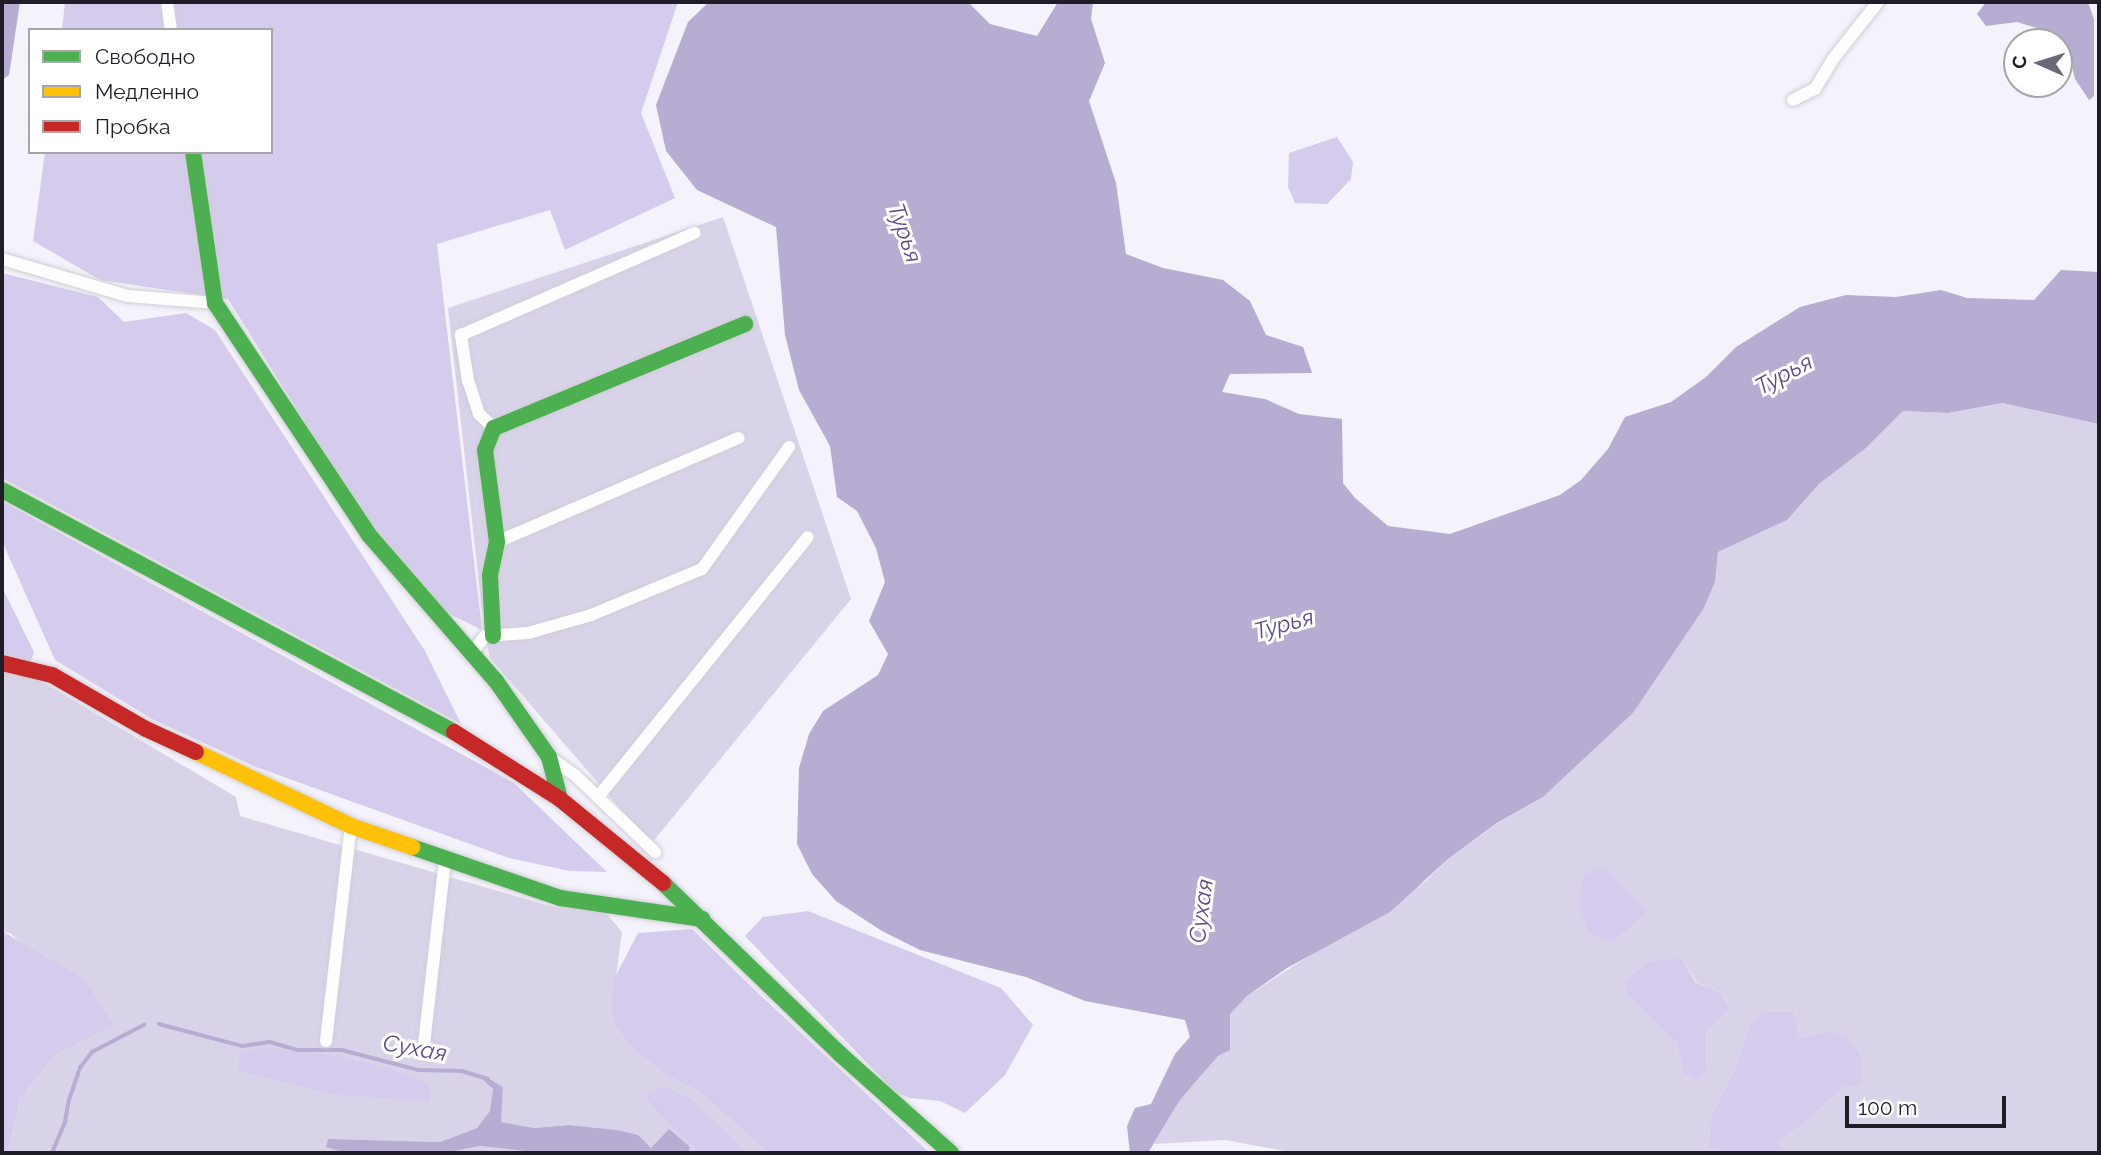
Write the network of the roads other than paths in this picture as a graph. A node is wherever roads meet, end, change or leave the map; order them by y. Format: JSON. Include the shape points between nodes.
{"nodes":[{"id":1,"x":167,"y":2,"type":"edge"},
{"id":2,"x":1878,"y":2,"type":"edge"},
{"id":3,"x":171,"y":28,"type":"edge"},
{"id":4,"x":1793,"y":100,"type":"dead end"},
{"id":5,"x":193,"y":154,"type":"edge"},
{"id":6,"x":695,"y":233,"type":"dead end"},
{"id":7,"x":2,"y":259,"type":"edge"},
{"id":8,"x":215,"y":303,"type":"junction"},
{"id":9,"x":745,"y":324,"type":"dead end"},
{"id":10,"x":494,"y":428,"type":"junction"},
{"id":11,"x":739,"y":438,"type":"dead end"},
{"id":12,"x":789,"y":447,"type":"dead end"},
{"id":13,"x":2,"y":490,"type":"edge"},
{"id":14,"x":808,"y":537,"type":"dead end"},
{"id":15,"x":497,"y":542,"type":"junction"},
{"id":16,"x":493,"y":636,"type":"junction"},
{"id":17,"x":471,"y":654,"type":"junction"},
{"id":18,"x":2,"y":663,"type":"edge"},
{"id":19,"x":549,"y":757,"type":"junction"},
{"id":20,"x":598,"y":797,"type":"junction"},
{"id":21,"x":561,"y":799,"type":"junction"},
{"id":22,"x":351,"y":826,"type":"junction"},
{"id":23,"x":655,"y":852,"type":"dead end"},
{"id":24,"x":445,"y":859,"type":"junction"},
{"id":25,"x":702,"y":919,"type":"junction"},
{"id":26,"x":326,"y":1041,"type":"dead end"},
{"id":27,"x":423,"y":1052,"type":"dead end"},
{"id":28,"x":951,"y":1153,"type":"edge"}],
"edges":[{"from":1,"to":3,"type":"street"},
{"from":2,"to":4,"type":"street","via":[[1815,89]]},
{"from":5,"to":8,"type":"street"},
{"from":6,"to":10,"type":"street","via":[[461,335],[479,414]]},
{"from":7,"to":8,"type":"street","via":[[128,296]]},
{"from":8,"to":17,"type":"street","via":[[369,535]]},
{"from":9,"to":10,"type":"street"},
{"from":10,"to":15,"type":"street","via":[[485,450]]},
{"from":11,"to":15,"type":"street"},
{"from":12,"to":16,"type":"street","via":[[702,569],[591,615],[528,634]]},
{"from":13,"to":21,"type":"street","via":[[445,727]]},
{"from":14,"to":20,"type":"street"},
{"from":15,"to":16,"type":"street","via":[[490,575]]},
{"from":16,"to":17,"type":"street","via":[[485,636]]},
{"from":17,"to":19,"type":"street","via":[[496,681]]},
{"from":18,"to":22,"type":"street","via":[[52,675],[146,729]]},
{"from":19,"to":20,"type":"street"},
{"from":19,"to":21,"type":"street"},
{"from":20,"to":23,"type":"street"},
{"from":21,"to":25,"type":"street"},
{"from":22,"to":24,"type":"street"},
{"from":22,"to":26,"type":"street"},
{"from":24,"to":25,"type":"street","via":[[560,898]]},
{"from":24,"to":27,"type":"street"},
{"from":25,"to":28,"type":"street","via":[[840,1054]]}]}
